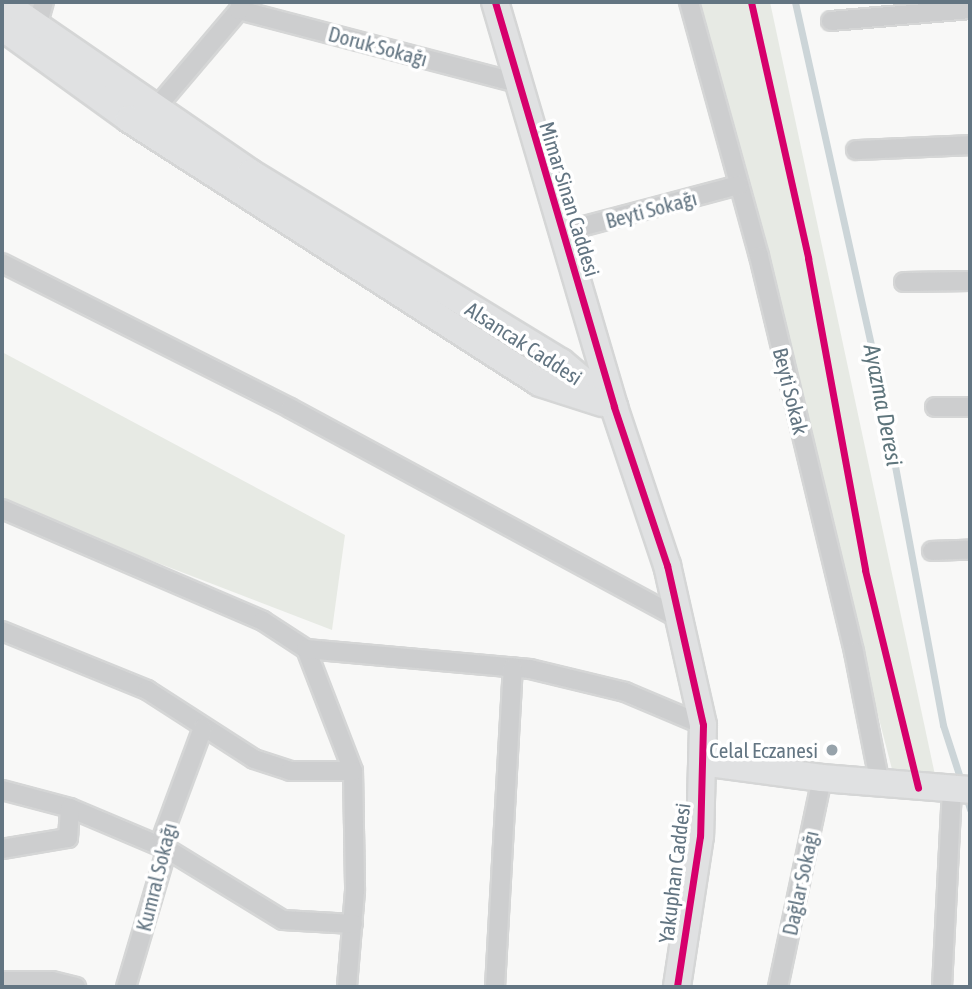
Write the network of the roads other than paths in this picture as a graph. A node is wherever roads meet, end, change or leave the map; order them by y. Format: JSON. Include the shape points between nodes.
{"nodes":[{"id":1,"x":2,"y":2,"type":"edge"},
{"id":2,"x":495,"y":2,"type":"edge"},
{"id":3,"x":688,"y":2,"type":"edge"},
{"id":4,"x":240,"y":6,"type":"edge"},
{"id":5,"x":970,"y":9,"type":"edge"},
{"id":6,"x":40,"y":14,"type":"edge"},
{"id":7,"x":831,"y":21,"type":"dead end"},
{"id":8,"x":2,"y":27,"type":"edge"},
{"id":9,"x":517,"y":83,"type":"junction"},
{"id":10,"x":156,"y":108,"type":"junction"},
{"id":11,"x":970,"y":145,"type":"edge"},
{"id":12,"x":856,"y":150,"type":"dead end"},
{"id":13,"x":739,"y":185,"type":"junction"},
{"id":14,"x":562,"y":232,"type":"junction"},
{"id":15,"x":2,"y":263,"type":"edge"},
{"id":16,"x":970,"y":281,"type":"edge"},
{"id":17,"x":904,"y":282,"type":"dead end"},
{"id":18,"x":614,"y":407,"type":"junction"},
{"id":19,"x":935,"y":407,"type":"dead end"},
{"id":20,"x":970,"y":407,"type":"edge"},
{"id":21,"x":2,"y":509,"type":"edge"},
{"id":22,"x":970,"y":550,"type":"edge"},
{"id":23,"x":932,"y":551,"type":"dead end"},
{"id":24,"x":679,"y":618,"type":"junction"},
{"id":25,"x":2,"y":631,"type":"edge"},
{"id":26,"x":306,"y":649,"type":"junction"},
{"id":27,"x":513,"y":668,"type":"junction"},
{"id":28,"x":703,"y":725,"type":"junction"},
{"id":29,"x":203,"y":728,"type":"junction"},
{"id":30,"x":702,"y":762,"type":"junction"},
{"id":31,"x":353,"y":771,"type":"junction"},
{"id":32,"x":822,"y":779,"type":"junction"},
{"id":33,"x":880,"y":784,"type":"junction"},
{"id":34,"x":2,"y":790,"type":"edge"},
{"id":35,"x":961,"y":791,"type":"edge"},
{"id":36,"x":70,"y":808,"type":"junction"},
{"id":37,"x":2,"y":849,"type":"edge"},
{"id":38,"x":167,"y":849,"type":"junction"},
{"id":39,"x":353,"y":924,"type":"junction"},
{"id":40,"x":2,"y":981,"type":"edge"},
{"id":41,"x":76,"y":987,"type":"edge"},
{"id":42,"x":126,"y":987,"type":"edge"},
{"id":43,"x":347,"y":987,"type":"edge"},
{"id":44,"x":495,"y":987,"type":"edge"},
{"id":45,"x":677,"y":987,"type":"edge"},
{"id":46,"x":778,"y":987,"type":"edge"},
{"id":47,"x":942,"y":987,"type":"edge"}],
"edges":[{"from":1,"to":6,"type":"street","name":"Alsancak Caddesi"},
{"from":2,"to":9,"type":"street","name":"Mimar Sinan Caddesi"},
{"from":3,"to":13,"type":"street","name":"Beyti Sokak"},
{"from":4,"to":9,"type":"street","name":"Doruk Sokağı"},
{"from":4,"to":10,"type":"street"},
{"from":5,"to":7,"type":"street"},
{"from":6,"to":10,"type":"street","name":"Alsancak Caddesi"},
{"from":8,"to":18,"type":"street","name":"Alsancak Caddesi","via":[[129,119],[540,383]]},
{"from":9,"to":14,"type":"street","name":"Mimar Sinan Caddesi"},
{"from":10,"to":18,"type":"street","name":"Alsancak Caddesi","via":[[251,173],[561,362]]},
{"from":11,"to":12,"type":"street"},
{"from":13,"to":14,"type":"street","name":"Beyti Sokağı"},
{"from":13,"to":33,"type":"street","name":"Beyti Sokak","via":[[854,652]]},
{"from":14,"to":18,"type":"street","name":"Mimar Sinan Caddesi"},
{"from":15,"to":24,"type":"street","via":[[290,408]]},
{"from":16,"to":17,"type":"street"},
{"from":18,"to":24,"type":"street","name":"Mimar Sinan Caddesi","via":[[667,565]]},
{"from":19,"to":20,"type":"street"},
{"from":21,"to":26,"type":"street","via":[[263,621]]},
{"from":22,"to":23,"type":"street"},
{"from":24,"to":28,"type":"street","name":"Yakuphan Caddesi"},
{"from":25,"to":29,"type":"street","via":[[147,690]]},
{"from":26,"to":27,"type":"street"},
{"from":26,"to":31,"type":"street"},
{"from":27,"to":28,"type":"street","via":[[625,692]]},
{"from":27,"to":44,"type":"street"},
{"from":28,"to":30,"type":"street","name":"Yakuphan Caddesi"},
{"from":29,"to":31,"type":"street","via":[[254,759],[290,771]]},
{"from":29,"to":38,"type":"street","name":"Kumral Sokağı","via":[[162,838]]},
{"from":30,"to":32,"type":"street"},
{"from":30,"to":45,"type":"street","name":"Yakuphan Caddesi","via":[[700,836]]},
{"from":31,"to":39,"type":"street"},
{"from":32,"to":33,"type":"street"},
{"from":32,"to":46,"type":"street","name":"Dağlar Sokağı"},
{"from":33,"to":35,"type":"street"},
{"from":34,"to":36,"type":"street"},
{"from":35,"to":47,"type":"street"},
{"from":36,"to":37,"type":"street","via":[[68,838]]},
{"from":36,"to":38,"type":"street"},
{"from":38,"to":39,"type":"street","via":[[283,920]]},
{"from":38,"to":42,"type":"street","name":"Kumral Sokağı"},
{"from":39,"to":43,"type":"street"},
{"from":40,"to":41,"type":"street","via":[[52,981]]}]}
